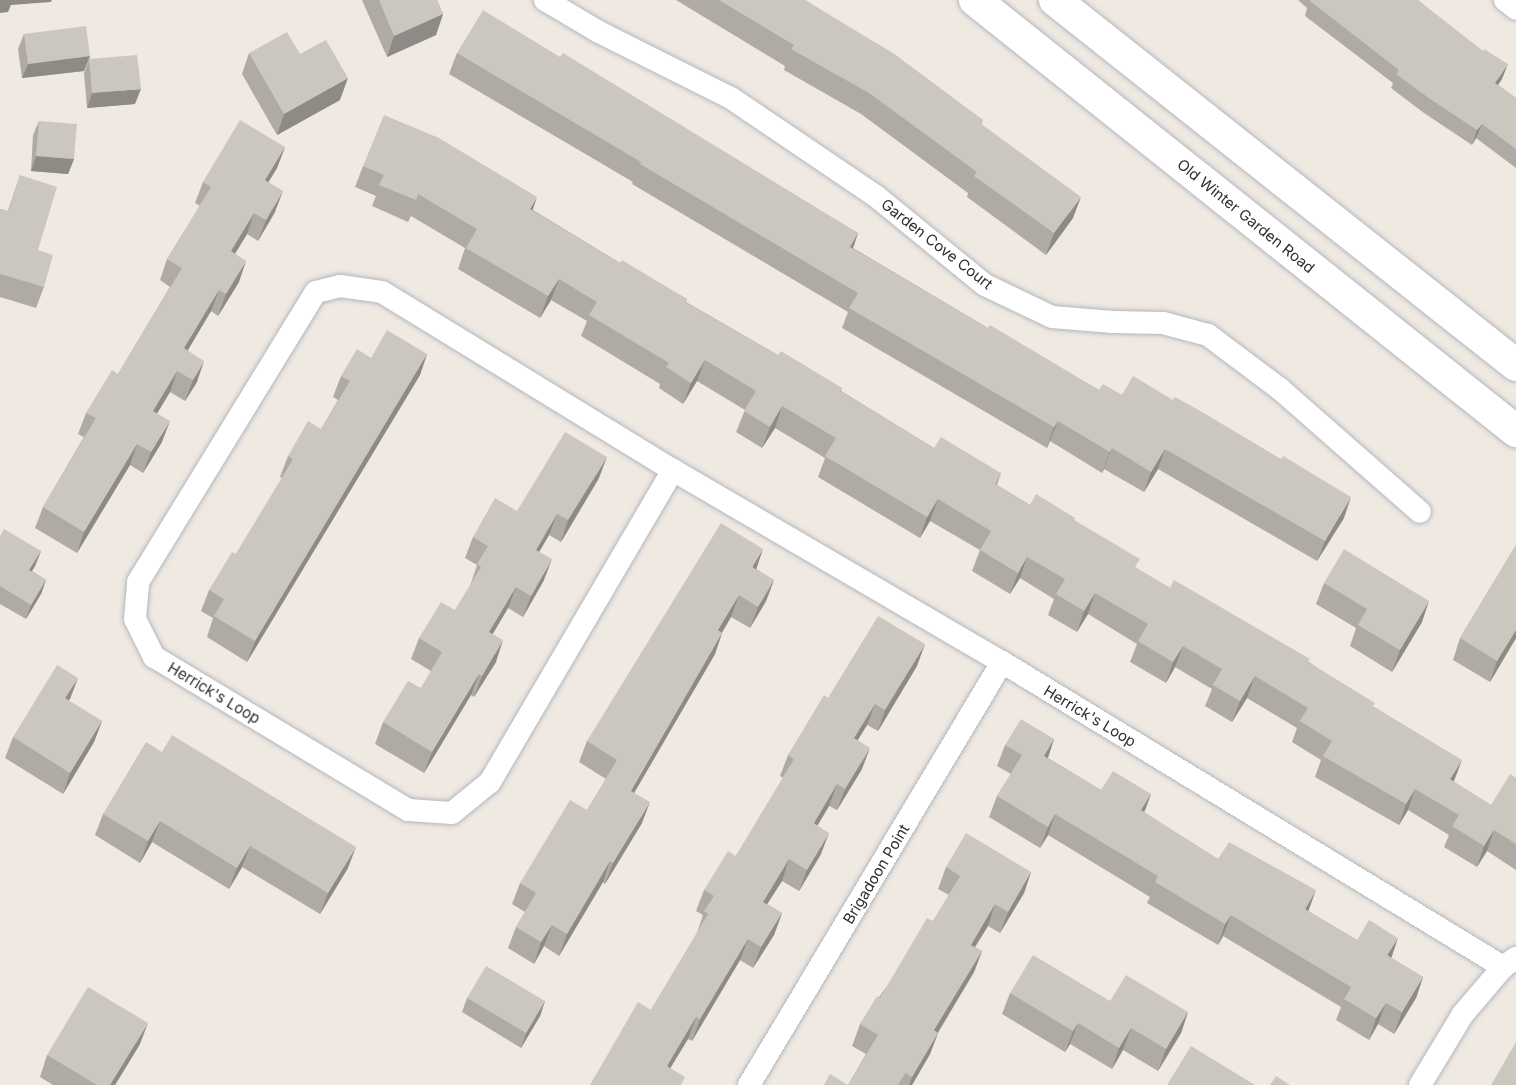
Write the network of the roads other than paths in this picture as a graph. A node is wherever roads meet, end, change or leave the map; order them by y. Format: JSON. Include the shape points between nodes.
{"nodes":[{"id":1,"x":545,"y":0,"type":"edge"},
{"id":2,"x":975,"y":0,"type":"edge"},
{"id":3,"x":1055,"y":0,"type":"edge"},
{"id":4,"x":1504,"y":0,"type":"edge"},
{"id":5,"x":1516,"y":9,"type":"edge"},
{"id":6,"x":1516,"y":365,"type":"edge"},
{"id":7,"x":1516,"y":431,"type":"edge"},
{"id":8,"x":674,"y":470,"type":"junction"},
{"id":9,"x":1420,"y":512,"type":"dead end"},
{"id":10,"x":1002,"y":662,"type":"junction"},
{"id":11,"x":1510,"y":963,"type":"edge"},
{"id":12,"x":749,"y":1085,"type":"edge"},
{"id":13,"x":1420,"y":1085,"type":"edge"}],
"edges":[{"from":1,"to":9,"type":"street","name":"Garden Cove Court","via":[[599,32],[731,98],[876,197],[985,285],[1052,317],[1163,323],[1208,335],[1280,389]]},
{"from":2,"to":7,"type":"main road","name":"Old Winter Garden Road"},
{"from":3,"to":6,"type":"main road"},
{"from":4,"to":5,"type":"street"},
{"from":8,"to":8,"type":"street","name":"Herrick's Loop","via":[[382,292],[340,286],[316,292],[138,582],[135,619],[154,657],[164,664],[408,810],[452,813],[490,782]]},
{"from":8,"to":10,"type":"street","name":"Herrick's Loop"},
{"from":10,"to":11,"type":"street","name":"Herrick's Loop"},
{"from":10,"to":12,"type":"street","name":"Brigadoon Point"},
{"from":11,"to":13,"type":"street","via":[[1463,1014]]}]}
